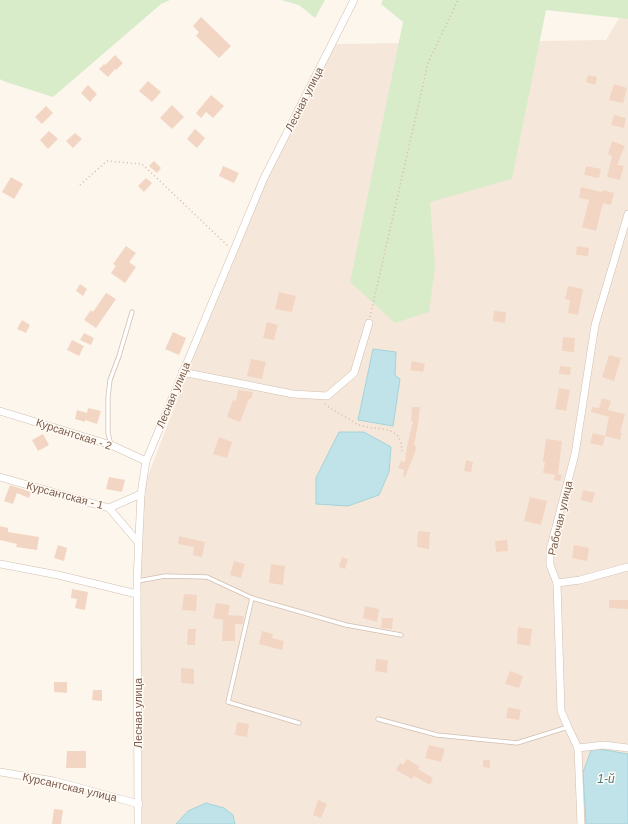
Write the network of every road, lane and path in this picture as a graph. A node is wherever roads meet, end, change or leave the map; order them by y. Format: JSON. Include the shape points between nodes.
{"nodes":[{"id":1,"x":354,"y":0,"type":"edge"},
{"id":2,"x":458,"y":0,"type":"edge"},
{"id":3,"x":80,"y":184,"type":"dead end"},
{"id":4,"x":628,"y":214,"type":"edge"},
{"id":5,"x":626,"y":229,"type":"edge"},
{"id":6,"x":234,"y":251,"type":"junction"},
{"id":7,"x":132,"y":312,"type":"dead end"},
{"id":8,"x":369,"y":323,"type":"joint"},
{"id":9,"x":182,"y":372,"type":"junction"},
{"id":10,"x":314,"y":395,"type":"junction"},
{"id":11,"x":0,"y":411,"type":"edge"},
{"id":12,"x":111,"y":445,"type":"junction"},
{"id":13,"x":402,"y":453,"type":"dead end"},
{"id":14,"x":146,"y":461,"type":"junction"},
{"id":15,"x":0,"y":477,"type":"edge"},
{"id":16,"x":141,"y":494,"type":"junction"},
{"id":17,"x":109,"y":508,"type":"junction"},
{"id":18,"x":138,"y":542,"type":"junction"},
{"id":19,"x":0,"y":564,"type":"edge"},
{"id":20,"x":628,"y":567,"type":"edge"},
{"id":21,"x":137,"y":581,"type":"junction"},
{"id":22,"x":557,"y":583,"type":"junction"},
{"id":23,"x":137,"y":594,"type":"junction"},
{"id":24,"x":252,"y":598,"type":"junction"},
{"id":25,"x":401,"y":635,"type":"dead end"},
{"id":26,"x":378,"y":719,"type":"dead end"},
{"id":27,"x":299,"y":722,"type":"dead end"},
{"id":28,"x":568,"y":727,"type":"junction"},
{"id":29,"x":578,"y":748,"type":"junction"},
{"id":30,"x":628,"y":748,"type":"edge"},
{"id":31,"x":0,"y":772,"type":"edge"},
{"id":32,"x":139,"y":804,"type":"junction"},
{"id":33,"x":138,"y":824,"type":"edge"},
{"id":34,"x":581,"y":824,"type":"edge"}],
"edges":[{"from":1,"to":6,"type":"street","name":"Лесная улица","via":[[264,178]]},
{"from":2,"to":8,"type":"path","via":[[428,63]]},
{"from":3,"to":6,"type":"path","via":[[107,161],[142,164]]},
{"from":4,"to":5,"type":"street","name":"Рабочая улица"},
{"from":5,"to":22,"type":"street","name":"Рабочая улица","via":[[595,325],[575,454],[550,550],[550,565]]},
{"from":6,"to":9,"type":"street","name":"Лесная улица"},
{"from":7,"to":12,"type":"lane","via":[[110,380],[108,433]]},
{"from":8,"to":10,"type":"street","via":[[354,373],[327,396]]},
{"from":9,"to":10,"type":"street","via":[[293,394]]},
{"from":9,"to":14,"type":"street","name":"Лесная улица"},
{"from":10,"to":13,"type":"path","via":[[358,425],[393,432],[399,436]]},
{"from":11,"to":12,"type":"street","name":"Курсантская - 2"},
{"from":12,"to":14,"type":"street","name":"Курсантская - 2"},
{"from":14,"to":16,"type":"street","name":"Лесная улица"},
{"from":15,"to":17,"type":"street","name":"Курсантская - 1"},
{"from":16,"to":17,"type":"street"},
{"from":16,"to":18,"type":"street","name":"Лесная улица"},
{"from":17,"to":18,"type":"street","name":"Курсантская - 1"},
{"from":18,"to":21,"type":"street","name":"Лесная улица"},
{"from":19,"to":23,"type":"street"},
{"from":20,"to":22,"type":"street","via":[[580,580]]},
{"from":21,"to":23,"type":"street","name":"Лесная улица"},
{"from":21,"to":24,"type":"lane","via":[[165,576],[207,577]]},
{"from":22,"to":28,"type":"street","name":"Рабочая улица","via":[[562,711]]},
{"from":23,"to":32,"type":"street","name":"Лесная улица"},
{"from":24,"to":25,"type":"lane","via":[[346,625]]},
{"from":24,"to":27,"type":"lane","via":[[228,702]]},
{"from":26,"to":28,"type":"lane","via":[[437,735],[517,743]]},
{"from":28,"to":29,"type":"street","name":"Рабочая улица"},
{"from":29,"to":30,"type":"street"},
{"from":29,"to":34,"type":"street","name":"Рабочая улица"},
{"from":31,"to":32,"type":"street","name":"Курсантская улица","via":[[54,781]]},
{"from":32,"to":33,"type":"street","name":"Лесная улица"}]}
